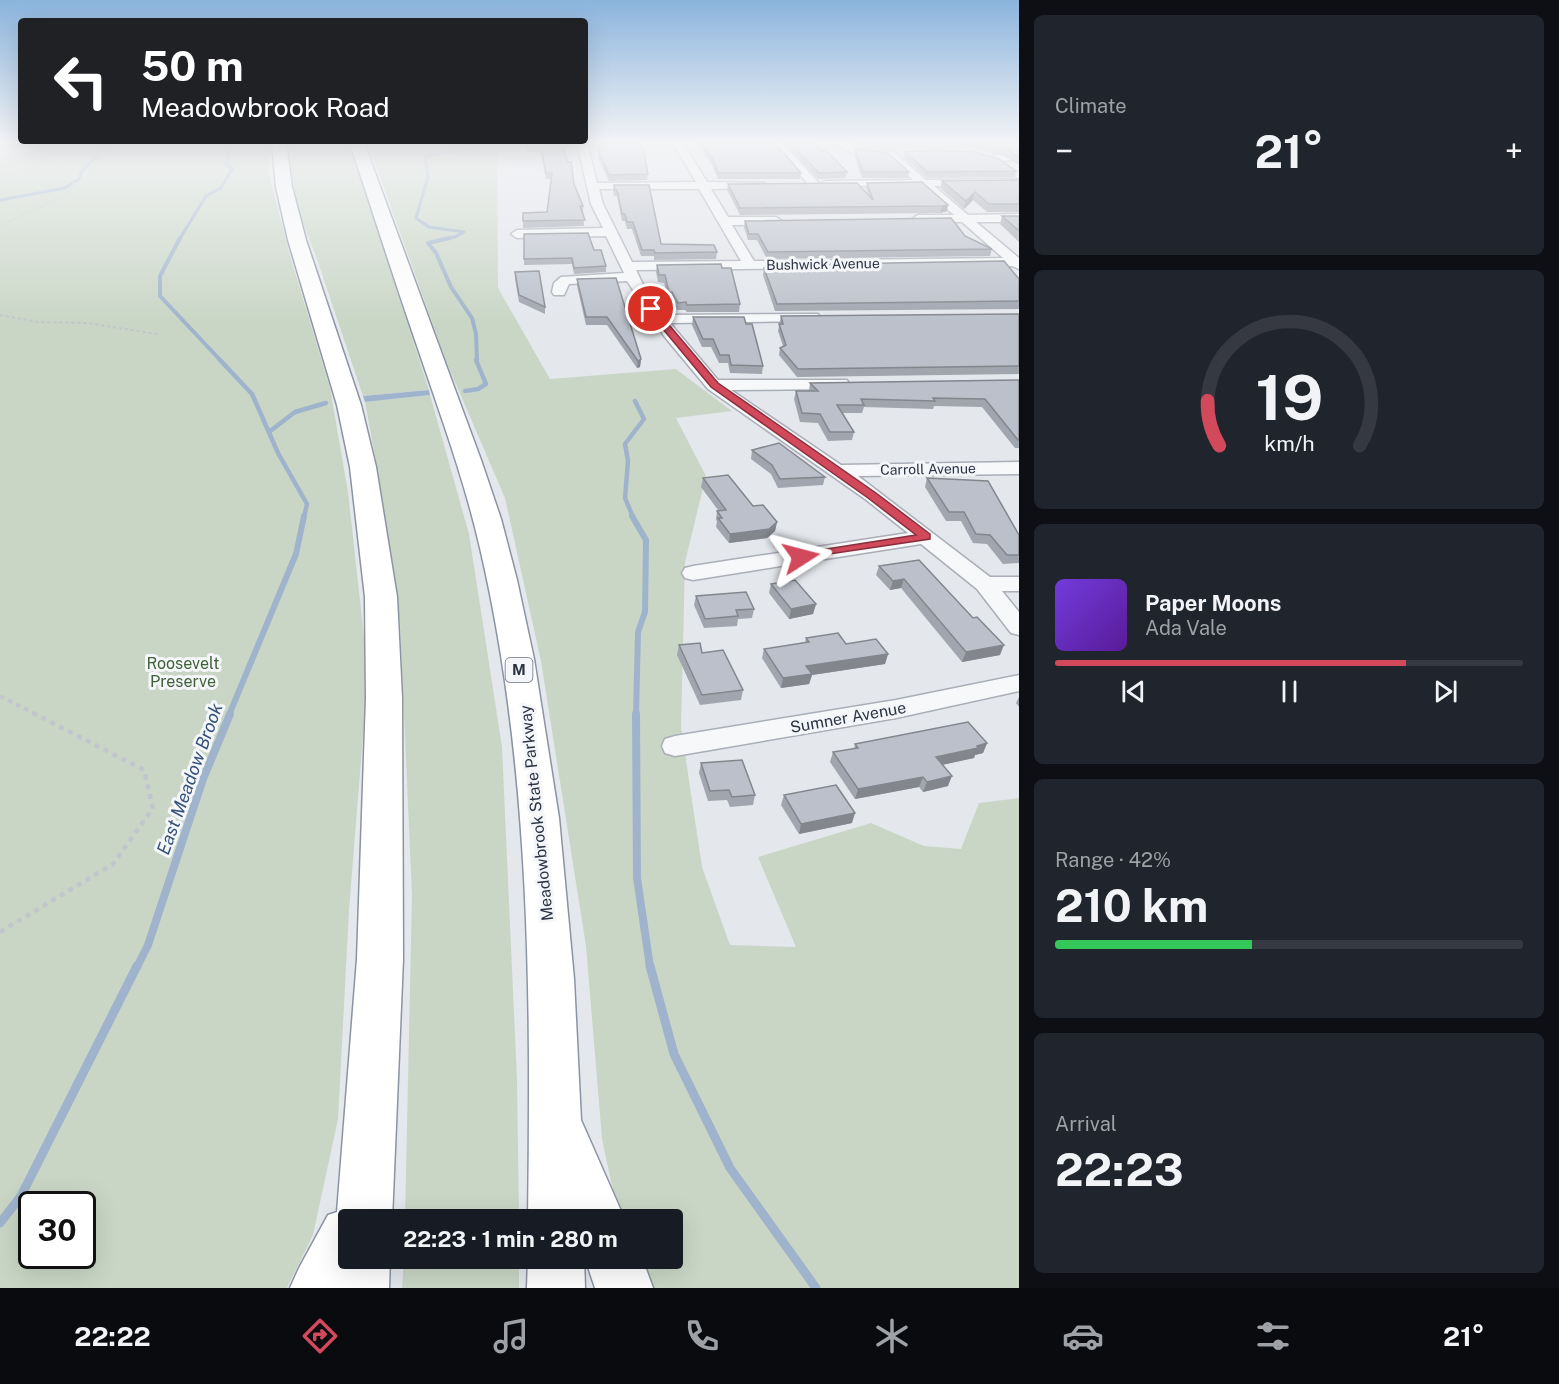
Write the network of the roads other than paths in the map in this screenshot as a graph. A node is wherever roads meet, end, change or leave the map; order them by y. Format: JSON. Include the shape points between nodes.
{"nodes":[{"id":1,"x":288,"y":203,"type":"edge"},
{"id":2,"x":378,"y":203,"type":"edge"},
{"id":3,"x":597,"y":203,"type":"edge"},
{"id":4,"x":714,"y":203,"type":"edge"},
{"id":5,"x":947,"y":203,"type":"edge"},
{"id":6,"x":1019,"y":218,"type":"edge"},
{"id":7,"x":908,"y":219,"type":"edge"},
{"id":8,"x":965,"y":219,"type":"junction"},
{"id":9,"x":724,"y":221,"type":"junction"},
{"id":10,"x":793,"y":221,"type":"edge"},
{"id":11,"x":610,"y":232,"type":"junction"},
{"id":12,"x":517,"y":234,"type":"dead end"},
{"id":13,"x":1017,"y":263,"type":"edge"},
{"id":14,"x":750,"y":264,"type":"junction"},
{"id":15,"x":630,"y":271,"type":"junction"},
{"id":16,"x":559,"y":292,"type":"dead end"},
{"id":17,"x":828,"y":317,"type":"edge"},
{"id":18,"x":660,"y":319,"type":"junction"},
{"id":19,"x":864,"y":383,"type":"edge"},
{"id":20,"x":714,"y":385,"type":"junction"},
{"id":21,"x":1019,"y":468,"type":"edge"},
{"id":22,"x":836,"y":471,"type":"junction"},
{"id":23,"x":926,"y":537,"type":"junction"},
{"id":24,"x":693,"y":573,"type":"dead end"},
{"id":25,"x":985,"y":584,"type":"junction"},
{"id":26,"x":1019,"y":584,"type":"edge"},
{"id":27,"x":1019,"y":628,"type":"edge"},
{"id":28,"x":1019,"y":683,"type":"edge"},
{"id":29,"x":675,"y":746,"type":"dead end"},
{"id":30,"x":556,"y":1123,"type":"junction"},
{"id":31,"x":360,"y":1209,"type":"edge"},
{"id":32,"x":556,"y":1209,"type":"edge"},
{"id":33,"x":593,"y":1209,"type":"edge"},
{"id":34,"x":338,"y":1260,"type":"edge"},
{"id":35,"x":360,"y":1269,"type":"edge"},
{"id":36,"x":556,"y":1269,"type":"edge"},
{"id":37,"x":617,"y":1269,"type":"edge"},
{"id":38,"x":319,"y":1288,"type":"edge"},
{"id":39,"x":360,"y":1288,"type":"edge"},
{"id":40,"x":556,"y":1288,"type":"edge"},
{"id":41,"x":624,"y":1288,"type":"edge"}],
"edges":[{"from":1,"to":31,"type":"highway","via":[[349,405],[381,597],[384,698],[380,959]]},
{"from":2,"to":30,"type":"highway","name":"Meadowbrook State Parkway","number":"M","via":[[466,454],[502,579],[521,685],[546,885]]},
{"from":3,"to":11,"type":"street"},
{"from":4,"to":9,"type":"street"},
{"from":5,"to":8,"type":"street"},
{"from":6,"to":8,"type":"street"},
{"from":7,"to":8,"type":"street"},
{"from":8,"to":13,"type":"street"},
{"from":9,"to":10,"type":"street"},
{"from":9,"to":14,"type":"street"},
{"from":11,"to":12,"type":"street"},
{"from":11,"to":15,"type":"street"},
{"from":13,"to":14,"type":"street","name":"Bushwick Avenue"},
{"from":14,"to":15,"type":"street","name":"Bushwick Avenue"},
{"from":15,"to":16,"type":"street","name":"Bushwick Avenue","via":[[566,280]]},
{"from":15,"to":18,"type":"street"},
{"from":17,"to":18,"type":"street"},
{"from":18,"to":20,"type":"street"},
{"from":19,"to":20,"type":"street"},
{"from":20,"to":22,"type":"street"},
{"from":21,"to":22,"type":"street","name":"Carroll Avenue"},
{"from":22,"to":23,"type":"street"},
{"from":23,"to":24,"type":"street"},
{"from":23,"to":25,"type":"street"},
{"from":25,"to":26,"type":"street"},
{"from":25,"to":27,"type":"street"},
{"from":28,"to":29,"type":"street","name":"Sumner Avenue","via":[[896,709]]},
{"from":30,"to":32,"type":"highway","name":"Meadowbrook State Parkway","number":"M"},
{"from":30,"to":33,"type":"highway"},
{"from":34,"to":38,"type":"highway"},
{"from":35,"to":39,"type":"highway"},
{"from":36,"to":40,"type":"highway"},
{"from":37,"to":41,"type":"highway"}]}
